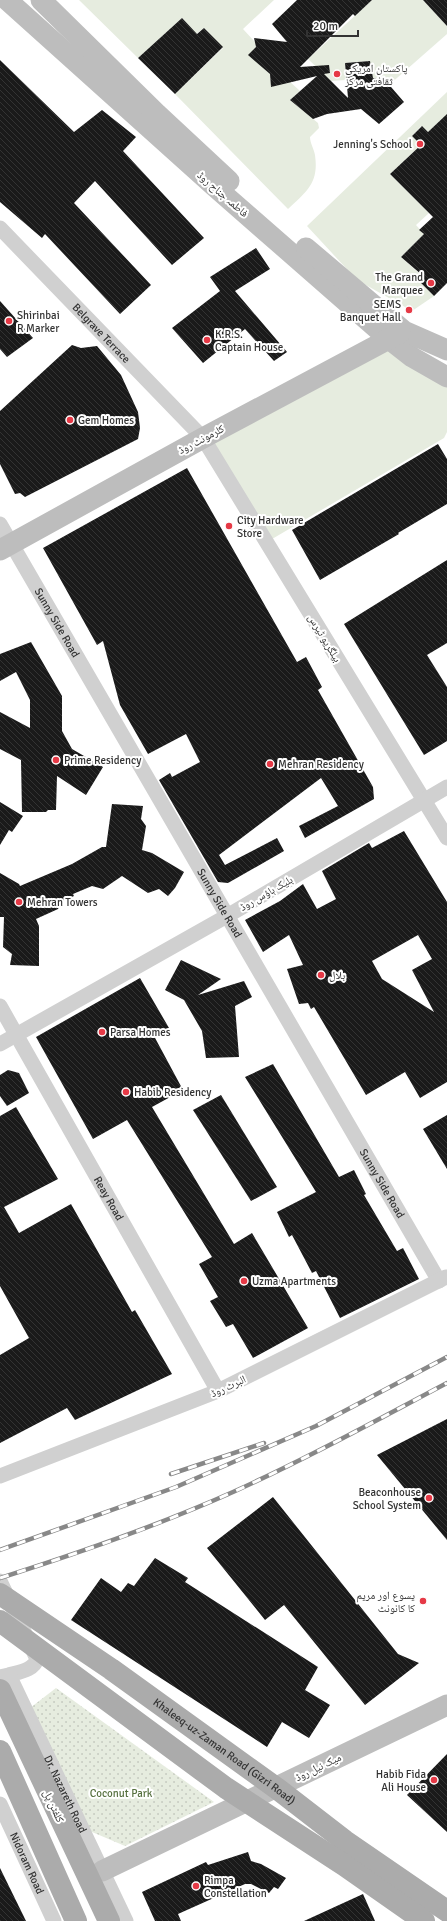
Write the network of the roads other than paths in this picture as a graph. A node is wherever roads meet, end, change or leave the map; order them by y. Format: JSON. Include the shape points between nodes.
{"nodes":[{"id":1,"x":7,"y":0,"type":"edge"},
{"id":2,"x":41,"y":0,"type":"edge"},
{"id":3,"x":0,"y":228,"type":"edge"},
{"id":4,"x":396,"y":335,"type":"junction"},
{"id":5,"x":447,"y":350,"type":"edge"},
{"id":6,"x":447,"y":377,"type":"edge"},
{"id":7,"x":203,"y":438,"type":"junction"},
{"id":8,"x":0,"y":524,"type":"edge"},
{"id":9,"x":6,"y":547,"type":"edge"},
{"id":10,"x":447,"y":787,"type":"edge"},
{"id":11,"x":424,"y":800,"type":"junction"},
{"id":12,"x":447,"y":838,"type":"edge"},
{"id":13,"x":227,"y":916,"type":"junction"},
{"id":14,"x":0,"y":1006,"type":"edge"},
{"id":15,"x":16,"y":1034,"type":"junction"},
{"id":16,"x":0,"y":1044,"type":"edge"},
{"id":17,"x":443,"y":1279,"type":"edge"},
{"id":18,"x":218,"y":1391,"type":"junction"},
{"id":19,"x":0,"y":1476,"type":"edge"},
{"id":20,"x":0,"y":1581,"type":"edge"},
{"id":21,"x":0,"y":1594,"type":"edge"},
{"id":22,"x":0,"y":1621,"type":"edge"},
{"id":23,"x":3,"y":1681,"type":"edge"},
{"id":24,"x":447,"y":1705,"type":"edge"},
{"id":25,"x":0,"y":1751,"type":"edge"},
{"id":26,"x":0,"y":1804,"type":"edge"},
{"id":27,"x":102,"y":1871,"type":"junction"},
{"id":28,"x":447,"y":1911,"type":"edge"},
{"id":29,"x":54,"y":1921,"type":"edge"},
{"id":30,"x":76,"y":1921,"type":"edge"},
{"id":31,"x":108,"y":1921,"type":"edge"},
{"id":32,"x":126,"y":1921,"type":"edge"},
{"id":33,"x":424,"y":1921,"type":"edge"}],
"edges":[{"from":1,"to":4,"type":"main road","name":"فاطمہ جناح روڈ","via":[[214,186]]},
{"from":2,"to":4,"type":"main road","name":"فاطمہ جناح روڈ","via":[[157,114]]},
{"from":3,"to":7,"type":"street","name":"Belgrave Terrace"},
{"from":4,"to":5,"type":"main road","name":"فاطمہ جناح روڈ"},
{"from":4,"to":6,"type":"main road","name":"فاطمہ جناح روڈ","via":[[412,357]]},
{"from":4,"to":7,"type":"main road","name":"کلرمونٹ روڈ"},
{"from":7,"to":9,"type":"main road","name":"کلرمونٹ روڈ"},
{"from":7,"to":11,"type":"street","name":"بیلگریو ٹیرس"},
{"from":8,"to":9,"type":"street","name":"Sunny Side Road"},
{"from":9,"to":13,"type":"street","name":"Sunny Side Road"},
{"from":10,"to":11,"type":"street","name":"بلیک ہاؤس روڈ"},
{"from":11,"to":12,"type":"street","name":"بیلگریو ٹیرس"},
{"from":11,"to":13,"type":"street","name":"بلیک ہاؤس روڈ"},
{"from":13,"to":15,"type":"street","name":"بلیک ہاؤس روڈ"},
{"from":13,"to":17,"type":"street","name":"Sunny Side Road"},
{"from":14,"to":15,"type":"street","name":"Reay Road"},
{"from":15,"to":16,"type":"street","name":"بلیک ہاؤس روڈ"},
{"from":15,"to":18,"type":"street","name":"Reay Road"},
{"from":17,"to":18,"type":"street","name":"البرٹ روڈ"},
{"from":18,"to":19,"type":"street","name":"البرٹ روڈ"},
{"from":20,"to":23,"type":"street","via":[[37,1659],[31,1668]]},
{"from":21,"to":28,"type":"main road","name":"Khaleeq-uz-Zaman Road (Gizri Road)","via":[[118,1674],[345,1841]]},
{"from":22,"to":33,"type":"main road","via":[[226,1788]]},
{"from":23,"to":27,"type":"street","name":"Dr. Nazareth Road"},
{"from":23,"to":31,"type":"main road","name":"کلفٹن پل"},
{"from":24,"to":27,"type":"main road","name":"میک نیل روڈ"},
{"from":25,"to":30,"type":"main road"},
{"from":26,"to":29,"type":"street","name":"Nidoram Road"},
{"from":27,"to":32,"type":"street","name":"Dr. Nazareth Road"}]}
